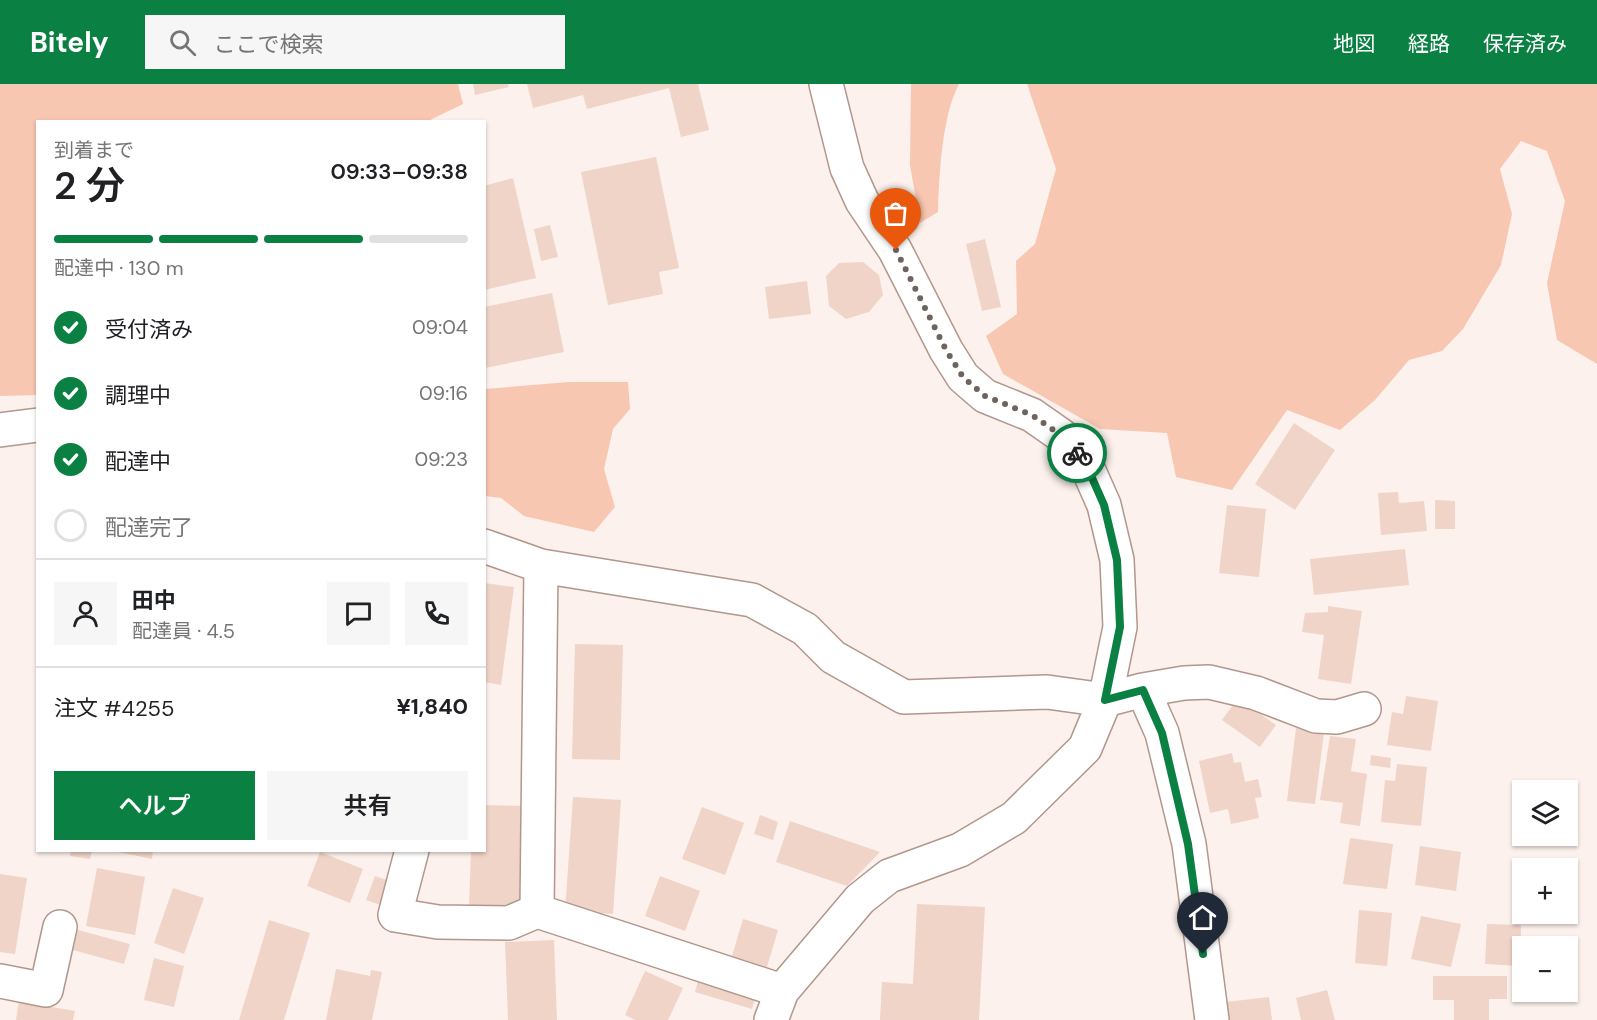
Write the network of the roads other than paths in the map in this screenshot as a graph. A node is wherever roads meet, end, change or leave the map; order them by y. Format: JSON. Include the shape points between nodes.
{"nodes":[{"id":1,"x":826,"y":84,"type":"edge"},
{"id":2,"x":36,"y":425,"type":"edge"},
{"id":3,"x":0,"y":430,"type":"edge"},
{"id":4,"x":486,"y":547,"type":"edge"},
{"id":5,"x":542,"y":566,"type":"junction"},
{"id":6,"x":1143,"y":690,"type":"junction"},
{"id":7,"x":1105,"y":700,"type":"junction"},
{"id":8,"x":1364,"y":708,"type":"dead end"},
{"id":9,"x":411,"y":852,"type":"edge"},
{"id":10,"x":537,"y":911,"type":"junction"},
{"id":11,"x":60,"y":927,"type":"dead end"},
{"id":12,"x":0,"y":981,"type":"edge"},
{"id":13,"x":776,"y":1006,"type":"edge"},
{"id":14,"x":1212,"y":1020,"type":"edge"}],
"edges":[{"from":1,"to":7,"type":"street","via":[[847,168],[858,193],[896,250],[963,377],[985,396],[1032,415],[1062,436],[1085,462],[1104,505],[1117,560],[1120,627]]},
{"from":2,"to":3,"type":"street"},
{"from":4,"to":5,"type":"street"},
{"from":5,"to":7,"type":"street","via":[[752,600],[805,629],[833,657],[904,697],[1047,692]]},
{"from":5,"to":10,"type":"street"},
{"from":6,"to":7,"type":"street"},
{"from":6,"to":8,"type":"street","via":[[1209,682],[1256,693],[1316,716],[1337,717]]},
{"from":6,"to":14,"type":"street","via":[[1162,733],[1188,844]]},
{"from":7,"to":13,"type":"street","via":[[1085,748],[1014,818],[960,850],[889,876],[860,899]]},
{"from":9,"to":10,"type":"street","via":[[395,915],[438,922],[509,923]]},
{"from":10,"to":13,"type":"street"},
{"from":11,"to":12,"type":"street","via":[[46,990]]}]}
